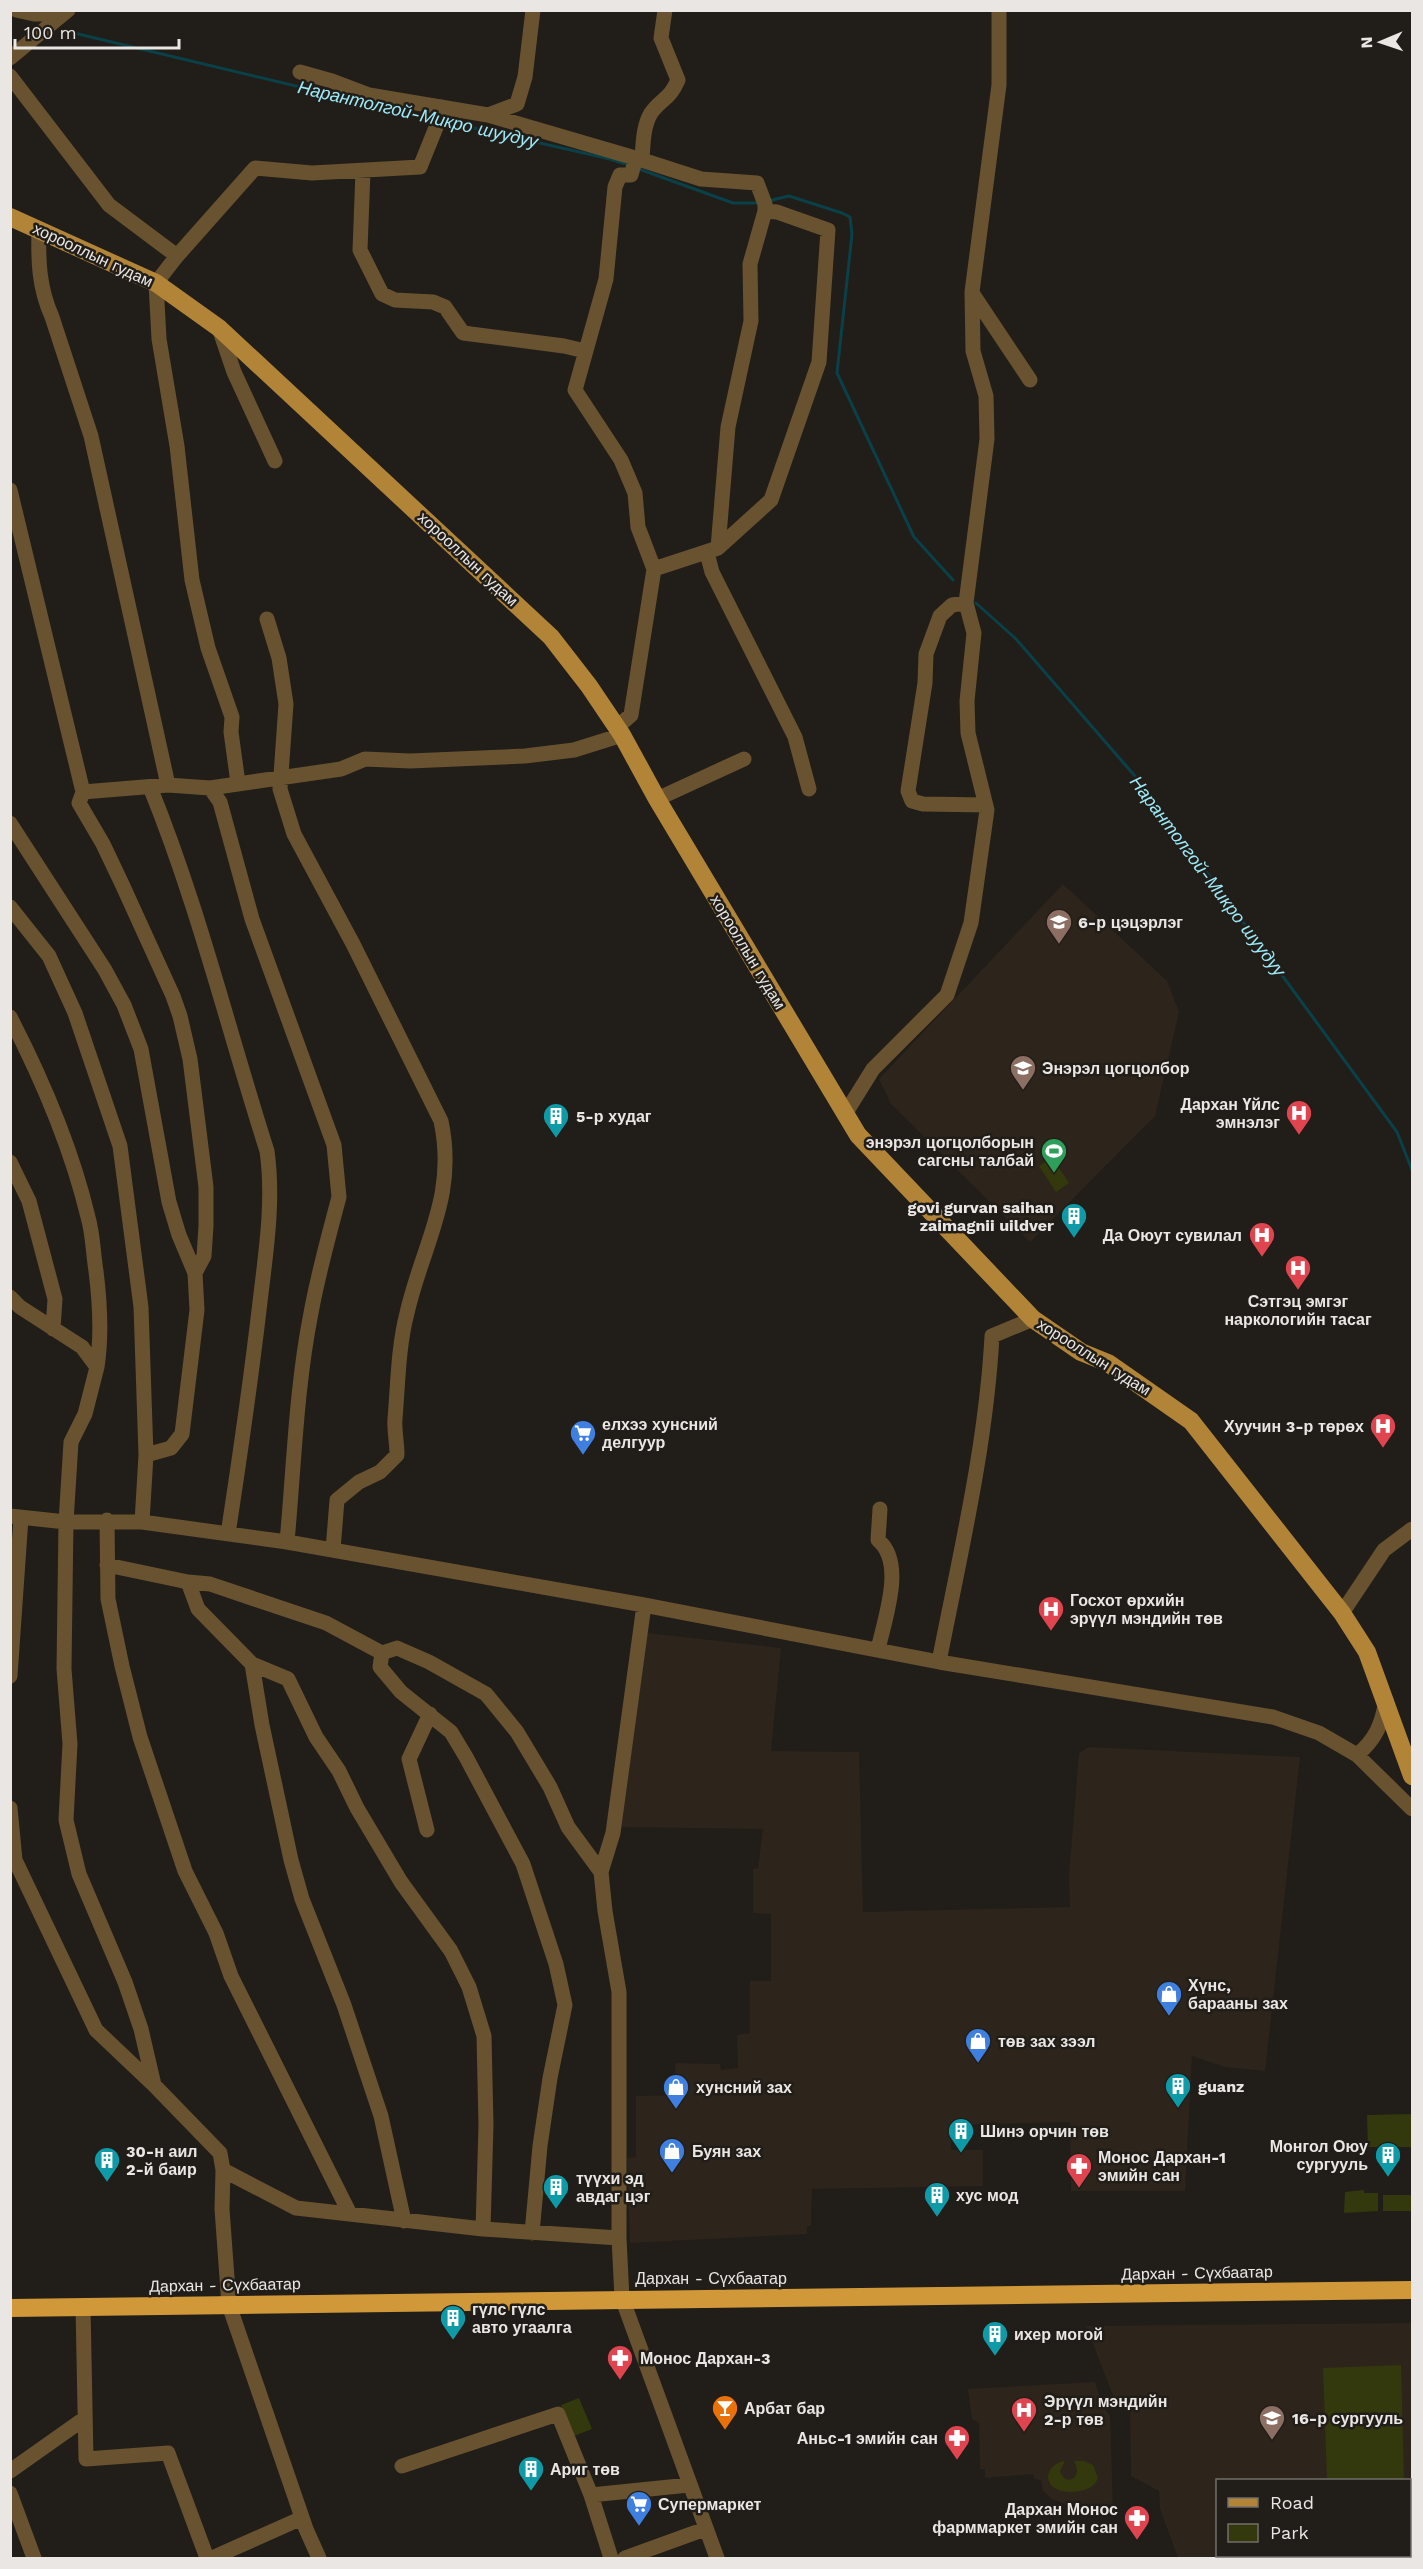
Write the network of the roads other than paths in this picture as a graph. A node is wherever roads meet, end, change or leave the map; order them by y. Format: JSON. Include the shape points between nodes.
{"nodes":[{"id":1,"x":16,"y":10,"type":"edge"},
{"id":2,"x":533,"y":10,"type":"edge"},
{"id":3,"x":665,"y":10,"type":"edge"},
{"id":4,"x":999,"y":10,"type":"edge"},
{"id":5,"x":64,"y":12,"type":"edge"},
{"id":6,"x":10,"y":58,"type":"edge"},
{"id":7,"x":300,"y":72,"type":"dead end"},
{"id":8,"x":10,"y":76,"type":"edge"},
{"id":9,"x":442,"y":107,"type":"junction"},
{"id":10,"x":488,"y":115,"type":"junction"},
{"id":11,"x":639,"y":159,"type":"junction"},
{"id":12,"x":363,"y":171,"type":"junction"},
{"id":13,"x":765,"y":212,"type":"junction"},
{"id":14,"x":10,"y":217,"type":"edge"},
{"id":15,"x":39,"y":230,"type":"junction"},
{"id":16,"x":177,"y":256,"type":"junction"},
{"id":17,"x":156,"y":283,"type":"junction"},
{"id":18,"x":972,"y":292,"type":"junction"},
{"id":19,"x":219,"y":328,"type":"junction"},
{"id":20,"x":585,"y":351,"type":"junction"},
{"id":21,"x":1030,"y":380,"type":"dead end"},
{"id":22,"x":275,"y":461,"type":"dead end"},
{"id":23,"x":10,"y":490,"type":"edge"},
{"id":24,"x":712,"y":550,"type":"junction"},
{"id":25,"x":654,"y":569,"type":"junction"},
{"id":26,"x":966,"y":603,"type":"junction"},
{"id":27,"x":267,"y":620,"type":"dead end"},
{"id":28,"x":619,"y":731,"type":"junction"},
{"id":29,"x":744,"y":759,"type":"dead end"},
{"id":30,"x":280,"y":779,"type":"junction"},
{"id":31,"x":238,"y":783,"type":"junction"},
{"id":32,"x":168,"y":785,"type":"junction"},
{"id":33,"x":150,"y":787,"type":"junction"},
{"id":34,"x":210,"y":788,"type":"junction"},
{"id":35,"x":809,"y":789,"type":"dead end"},
{"id":36,"x":83,"y":792,"type":"junction"},
{"id":37,"x":657,"y":799,"type":"junction"},
{"id":38,"x":986,"y":806,"type":"junction"},
{"id":39,"x":10,"y":823,"type":"edge"},
{"id":40,"x":10,"y":907,"type":"edge"},
{"id":41,"x":10,"y":1017,"type":"edge"},
{"id":42,"x":845,"y":1114,"type":"junction"},
{"id":43,"x":10,"y":1162,"type":"edge"},
{"id":44,"x":195,"y":1272,"type":"junction"},
{"id":45,"x":10,"y":1297,"type":"edge"},
{"id":46,"x":1033,"y":1318,"type":"junction"},
{"id":47,"x":53,"y":1329,"type":"junction"},
{"id":48,"x":97,"y":1367,"type":"junction"},
{"id":49,"x":146,"y":1455,"type":"junction"},
{"id":50,"x":880,"y":1509,"type":"dead end"},
{"id":51,"x":16,"y":1517,"type":"edge"},
{"id":52,"x":107,"y":1521,"type":"junction"},
{"id":53,"x":66,"y":1522,"type":"junction"},
{"id":54,"x":142,"y":1522,"type":"junction"},
{"id":55,"x":1413,"y":1529,"type":"edge"},
{"id":56,"x":228,"y":1534,"type":"junction"},
{"id":57,"x":287,"y":1542,"type":"junction"},
{"id":58,"x":333,"y":1551,"type":"junction"},
{"id":59,"x":107,"y":1565,"type":"junction"},
{"id":60,"x":189,"y":1582,"type":"junction"},
{"id":61,"x":644,"y":1605,"type":"junction"},
{"id":62,"x":1342,"y":1613,"type":"junction"},
{"id":63,"x":878,"y":1650,"type":"junction"},
{"id":64,"x":382,"y":1653,"type":"junction"},
{"id":65,"x":939,"y":1662,"type":"junction"},
{"id":66,"x":252,"y":1664,"type":"junction"},
{"id":67,"x":10,"y":1676,"type":"edge"},
{"id":68,"x":1386,"y":1700,"type":"junction"},
{"id":69,"x":430,"y":1714,"type":"junction"},
{"id":70,"x":1357,"y":1755,"type":"junction"},
{"id":71,"x":1412,"y":1773,"type":"edge"},
{"id":72,"x":1390,"y":1785,"type":"junction"},
{"id":73,"x":1410,"y":1803,"type":"edge"},
{"id":74,"x":10,"y":1808,"type":"edge"},
{"id":75,"x":427,"y":1830,"type":"dead end"},
{"id":76,"x":13,"y":1859,"type":"edge"},
{"id":77,"x":601,"y":1872,"type":"junction"},
{"id":78,"x":154,"y":2085,"type":"junction"},
{"id":79,"x":223,"y":2170,"type":"junction"},
{"id":80,"x":350,"y":2214,"type":"junction"},
{"id":81,"x":404,"y":2221,"type":"junction"},
{"id":82,"x":483,"y":2229,"type":"junction"},
{"id":83,"x":532,"y":2233,"type":"junction"},
{"id":84,"x":618,"y":2238,"type":"junction"},
{"id":85,"x":1413,"y":2290,"type":"edge"},
{"id":86,"x":622,"y":2298,"type":"junction"},
{"id":87,"x":229,"y":2305,"type":"junction"},
{"id":88,"x":83,"y":2306,"type":"junction"},
{"id":89,"x":10,"y":2308,"type":"edge"},
{"id":90,"x":85,"y":2418,"type":"junction"},
{"id":91,"x":402,"y":2466,"type":"dead end"},
{"id":92,"x":10,"y":2471,"type":"edge"},
{"id":93,"x":689,"y":2485,"type":"junction"},
{"id":94,"x":10,"y":2493,"type":"edge"},
{"id":95,"x":591,"y":2495,"type":"junction"},
{"id":96,"x":302,"y":2518,"type":"junction"},
{"id":97,"x":705,"y":2529,"type":"junction"},
{"id":98,"x":34,"y":2559,"type":"edge"},
{"id":99,"x":207,"y":2559,"type":"edge"},
{"id":100,"x":212,"y":2559,"type":"edge"},
{"id":101,"x":319,"y":2559,"type":"edge"},
{"id":102,"x":611,"y":2559,"type":"edge"},
{"id":103,"x":625,"y":2559,"type":"edge"},
{"id":104,"x":717,"y":2559,"type":"edge"}],
"edges":[{"from":1,"to":5,"type":"street","via":[[34,14]]},
{"from":2,"to":10,"type":"street","via":[[525,77],[517,104]]},
{"from":3,"to":11,"type":"street","via":[[661,38],[678,80],[672,93],[651,113]]},
{"from":4,"to":18,"type":"street","via":[[999,85]]},
{"from":5,"to":6,"type":"street"},
{"from":7,"to":9,"type":"street","via":[[369,95]]},
{"from":8,"to":16,"type":"street","via":[[109,205]]},
{"from":9,"to":10,"type":"street"},
{"from":9,"to":12,"type":"street","via":[[420,168]]},
{"from":10,"to":11,"type":"street"},
{"from":11,"to":13,"type":"street","via":[[701,178],[757,183]]},
{"from":11,"to":20,"type":"street","via":[[631,175],[621,175],[615,187],[606,279]]},
{"from":12,"to":16,"type":"street","via":[[312,173],[255,168]]},
{"from":12,"to":20,"type":"street","via":[[360,250],[382,294],[395,300],[433,302],[445,307],[463,333]]},
{"from":13,"to":24,"type":"street","via":[[750,264],[751,321],[728,427]]},
{"from":13,"to":24,"type":"street","via":[[777,212],[828,230],[819,362],[771,500]]},
{"from":14,"to":15,"type":"main road","name":"хорооллын гудам"},
{"from":15,"to":17,"type":"main road","name":"хорооллын гудам"},
{"from":15,"to":32,"type":"street","via":[[38,266],[44,299],[91,436]]},
{"from":16,"to":17,"type":"street"},
{"from":17,"to":19,"type":"main road","name":"хорооллын гудам"},
{"from":17,"to":31,"type":"street","via":[[159,339],[177,446],[192,580],[208,648],[232,717]]},
{"from":18,"to":21,"type":"street"},
{"from":18,"to":26,"type":"street","via":[[973,351],[986,396],[987,439]]},
{"from":19,"to":22,"type":"street","via":[[234,372]]},
{"from":19,"to":28,"type":"main road","name":"хорооллын гудам","via":[[551,637]]},
{"from":20,"to":25,"type":"street","via":[[575,390],[621,460],[635,493],[638,527]]},
{"from":23,"to":36,"type":"street"},
{"from":24,"to":25,"type":"street"},
{"from":24,"to":35,"type":"street","via":[[712,572],[795,737]]},
{"from":25,"to":28,"type":"street","via":[[631,715]]},
{"from":26,"to":38,"type":"street","via":[[974,633],[968,733]]},
{"from":26,"to":38,"type":"street","via":[[951,605],[940,616],[926,654],[908,791],[912,801],[924,804]]},
{"from":27,"to":30,"type":"street","via":[[279,658],[286,704]]},
{"from":28,"to":30,"type":"street","via":[[574,750],[410,761],[366,759],[341,769]]},
{"from":28,"to":37,"type":"main road","name":"хорооллын гудам"},
{"from":29,"to":37,"type":"street"},
{"from":30,"to":31,"type":"street"},
{"from":30,"to":58,"type":"street","via":[[294,834],[441,1121],[447,1148],[442,1196],[407,1313],[400,1352],[397,1455],[380,1472],[359,1482],[337,1500]]},
{"from":31,"to":34,"type":"street"},
{"from":32,"to":33,"type":"street"},
{"from":32,"to":34,"type":"street"},
{"from":33,"to":36,"type":"street"},
{"from":33,"to":56,"type":"street","via":[[194,904],[270,1170],[268,1235],[253,1365]]},
{"from":34,"to":57,"type":"street","via":[[220,802],[252,919],[334,1144],[339,1177],[339,1197],[310,1314],[294,1439]]},
{"from":36,"to":44,"type":"street","via":[[79,803],[103,844],[174,996],[190,1059],[207,1209],[204,1256]]},
{"from":37,"to":42,"type":"main road","name":"хорооллын гудам"},
{"from":38,"to":42,"type":"street","via":[[971,923],[947,995],[873,1069]]},
{"from":39,"to":44,"type":"street","via":[[124,1005],[141,1049],[169,1202]]},
{"from":40,"to":49,"type":"street","via":[[48,956],[75,1013],[120,1146],[141,1307]]},
{"from":41,"to":48,"type":"street","via":[[60,1124],[89,1219],[100,1303],[101,1346]]},
{"from":42,"to":46,"type":"main road","name":"хорооллын гудам","via":[[880,1160]]},
{"from":43,"to":47,"type":"street","via":[[29,1201],[55,1299]]},
{"from":44,"to":49,"type":"street","via":[[197,1310],[182,1434],[171,1448]]},
{"from":45,"to":47,"type":"street"},
{"from":46,"to":62,"type":"main road","name":"хорооллын гудам","via":[[1081,1352],[1108,1363],[1191,1421]]},
{"from":46,"to":65,"type":"street","via":[[992,1336],[983,1437]]},
{"from":47,"to":48,"type":"street","via":[[82,1347]]},
{"from":48,"to":53,"type":"street","via":[[85,1414],[71,1442]]},
{"from":49,"to":54,"type":"street"},
{"from":50,"to":63,"type":"street","via":[[878,1540],[892,1564]]},
{"from":51,"to":53,"type":"street"},
{"from":51,"to":67,"type":"street"},
{"from":52,"to":53,"type":"street"},
{"from":52,"to":54,"type":"street"},
{"from":52,"to":59,"type":"street"},
{"from":53,"to":78,"type":"street","via":[[64,1669],[70,1744],[66,1820],[79,1874],[141,2029]]},
{"from":54,"to":56,"type":"street"},
{"from":55,"to":62,"type":"street","via":[[1384,1550]]},
{"from":56,"to":57,"type":"street"},
{"from":57,"to":58,"type":"street"},
{"from":58,"to":61,"type":"street"},
{"from":59,"to":60,"type":"street"},
{"from":59,"to":80,"type":"street","via":[[108,1599],[140,1737],[185,1870],[231,1976]]},
{"from":60,"to":64,"type":"street","via":[[210,1584],[326,1623]]},
{"from":60,"to":66,"type":"street","via":[[198,1609]]},
{"from":61,"to":63,"type":"street"},
{"from":61,"to":77,"type":"street","via":[[613,1833]]},
{"from":62,"to":68,"type":"main road","name":"хорооллын гудам","via":[[1367,1652]]},
{"from":63,"to":65,"type":"street"},
{"from":64,"to":69,"type":"street","via":[[380,1667],[401,1692]]},
{"from":64,"to":77,"type":"street","via":[[397,1648],[486,1694],[517,1732],[550,1787],[568,1827]]},
{"from":65,"to":70,"type":"street","via":[[1273,1717],[1319,1733]]},
{"from":66,"to":81,"type":"street","via":[[291,1860],[381,2116]]},
{"from":66,"to":82,"type":"street","via":[[288,1679],[362,1817],[401,1882],[451,1951],[469,1987],[484,2036]]},
{"from":68,"to":70,"type":"street","via":[[1379,1731]]},
{"from":68,"to":71,"type":"main road","name":"хорооллын гудам"},
{"from":69,"to":75,"type":"street","via":[[409,1759]]},
{"from":69,"to":83,"type":"street","via":[[451,1732],[523,1864],[556,1964],[565,2006],[550,2078]]},
{"from":70,"to":72,"type":"street"},
{"from":71,"to":72,"type":"street"},
{"from":72,"to":73,"type":"street"},
{"from":74,"to":76,"type":"street"},
{"from":76,"to":78,"type":"street","via":[[96,2030]]},
{"from":77,"to":84,"type":"street","via":[[619,1992]]},
{"from":78,"to":79,"type":"street","via":[[220,2152]]},
{"from":79,"to":80,"type":"street","via":[[296,2208]]},
{"from":79,"to":87,"type":"street"},
{"from":80,"to":81,"type":"street"},
{"from":81,"to":82,"type":"street"},
{"from":82,"to":83,"type":"street"},
{"from":83,"to":84,"type":"street"},
{"from":84,"to":86,"type":"street"},
{"from":85,"to":86,"type":"highway","name":"Дархан - Сүхбаатар"},
{"from":86,"to":87,"type":"highway","name":"Дархан - Сүхбаатар"},
{"from":86,"to":93,"type":"street"},
{"from":87,"to":88,"type":"highway","name":"Дархан - Сүхбаатар"},
{"from":87,"to":96,"type":"street"},
{"from":88,"to":89,"type":"highway","name":"Дархан - Сүхбаатар"},
{"from":88,"to":90,"type":"street"},
{"from":90,"to":92,"type":"street"},
{"from":90,"to":99,"type":"street","via":[[86,2459],[168,2453]]},
{"from":91,"to":95,"type":"street","via":[[558,2414]]},
{"from":93,"to":95,"type":"street"},
{"from":93,"to":97,"type":"street"},
{"from":94,"to":98,"type":"street"},
{"from":95,"to":102,"type":"street"},
{"from":96,"to":100,"type":"street"},
{"from":96,"to":101,"type":"street"},
{"from":97,"to":103,"type":"street"},
{"from":97,"to":104,"type":"street"}]}
